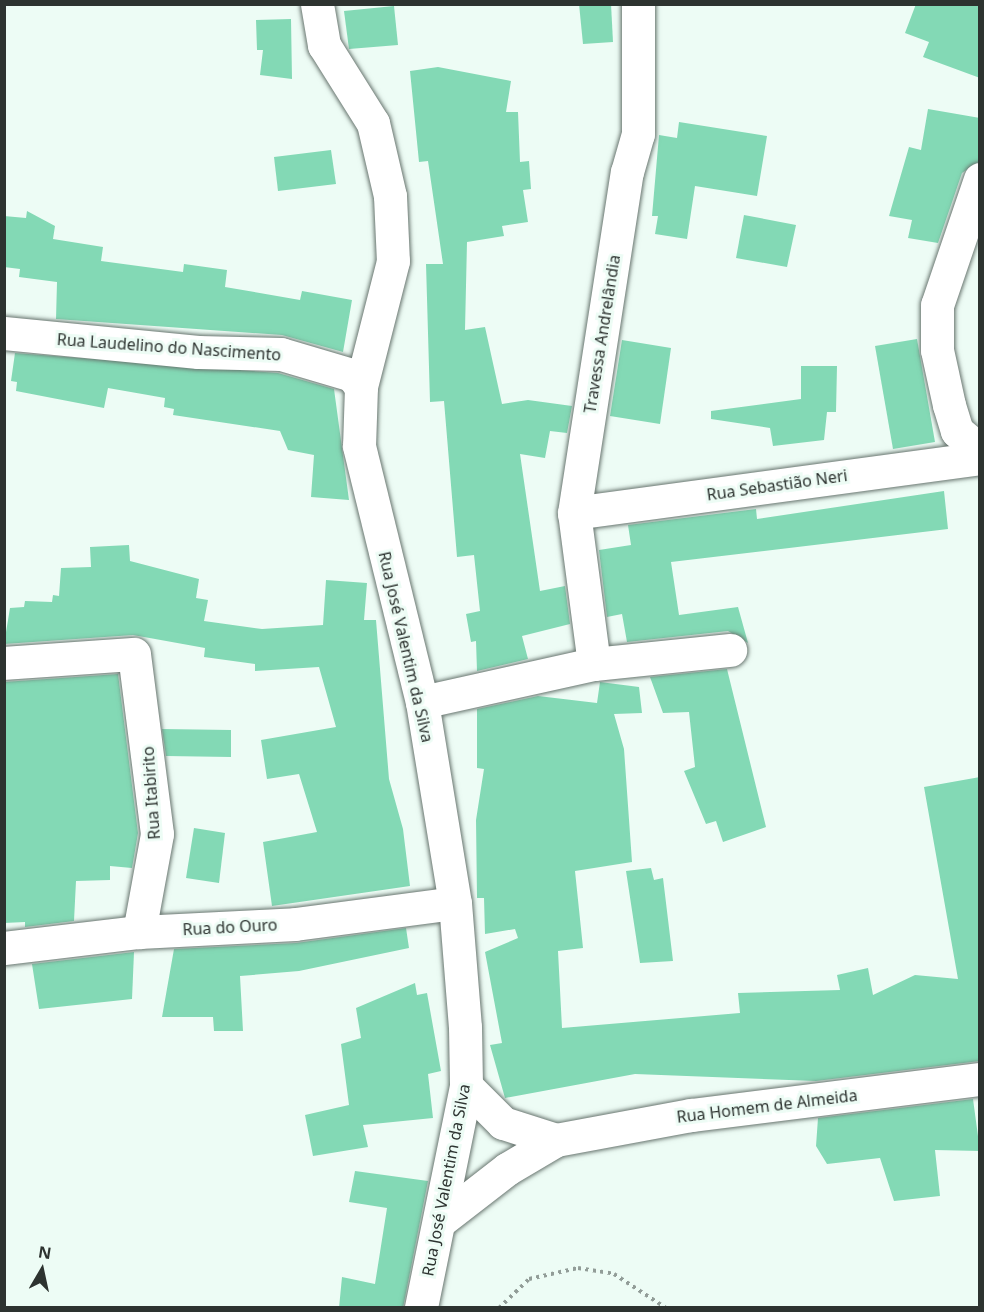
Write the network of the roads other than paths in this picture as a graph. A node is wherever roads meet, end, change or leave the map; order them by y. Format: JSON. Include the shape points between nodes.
{"nodes":[{"id":1,"x":317,"y":4,"type":"edge"},
{"id":2,"x":638,"y":4,"type":"edge"},
{"id":3,"x":980,"y":179,"type":"edge"},
{"id":4,"x":4,"y":333,"type":"edge"},
{"id":5,"x":361,"y":387,"type":"junction"},
{"id":6,"x":980,"y":450,"type":"edge"},
{"id":7,"x":980,"y":458,"type":"edge"},
{"id":8,"x":574,"y":513,"type":"junction"},
{"id":9,"x":729,"y":650,"type":"dead end"},
{"id":10,"x":4,"y":663,"type":"edge"},
{"id":11,"x":594,"y":664,"type":"junction"},
{"id":12,"x":422,"y":702,"type":"junction"},
{"id":13,"x":455,"y":903,"type":"junction"},
{"id":14,"x":139,"y":932,"type":"junction"},
{"id":15,"x":4,"y":948,"type":"edge"},
{"id":16,"x":980,"y":1079,"type":"edge"},
{"id":17,"x":466,"y":1086,"type":"junction"},
{"id":18,"x":556,"y":1140,"type":"junction"},
{"id":19,"x":440,"y":1221,"type":"junction"},
{"id":20,"x":422,"y":1308,"type":"edge"}],
"edges":[{"from":1,"to":5,"type":"street","name":"Rua José Valentim da Silva","via":[[324,45],[374,123],[390,196],[391,277]]},
{"from":2,"to":8,"type":"street","name":"Travessa Andrelândia","via":[[638,134],[627,172]]},
{"from":3,"to":6,"type":"street","via":[[937,305],[937,351],[949,405],[957,431]]},
{"from":4,"to":5,"type":"street","name":"Rua Laudelino do Nascimento","via":[[198,352],[281,354],[352,375]]},
{"from":5,"to":12,"type":"street","name":"Rua José Valentim da Silva","via":[[363,477]]},
{"from":7,"to":8,"type":"street","name":"Rua Sebastião Neri"},
{"from":8,"to":11,"type":"street","name":"Travessa Andrelândia"},
{"from":9,"to":11,"type":"street"},
{"from":10,"to":14,"type":"street","name":"Rua Itabirito","via":[[134,654],[157,834]]},
{"from":11,"to":12,"type":"street"},
{"from":12,"to":13,"type":"street","name":"Rua José Valentim da Silva"},
{"from":13,"to":14,"type":"street","name":"Rua do Ouro","via":[[295,924]]},
{"from":13,"to":17,"type":"street","name":"Rua José Valentim da Silva"},
{"from":14,"to":15,"type":"street","name":"Rua do Ouro"},
{"from":16,"to":18,"type":"street","name":"Rua Homem de Almeida","via":[[690,1115]]},
{"from":17,"to":18,"type":"street","via":[[503,1123]]},
{"from":17,"to":19,"type":"street","name":"Rua José Valentim da Silva"},
{"from":18,"to":19,"type":"street","via":[[507,1169]]},
{"from":19,"to":20,"type":"street","name":"Rua José Valentim da Silva"}]}
